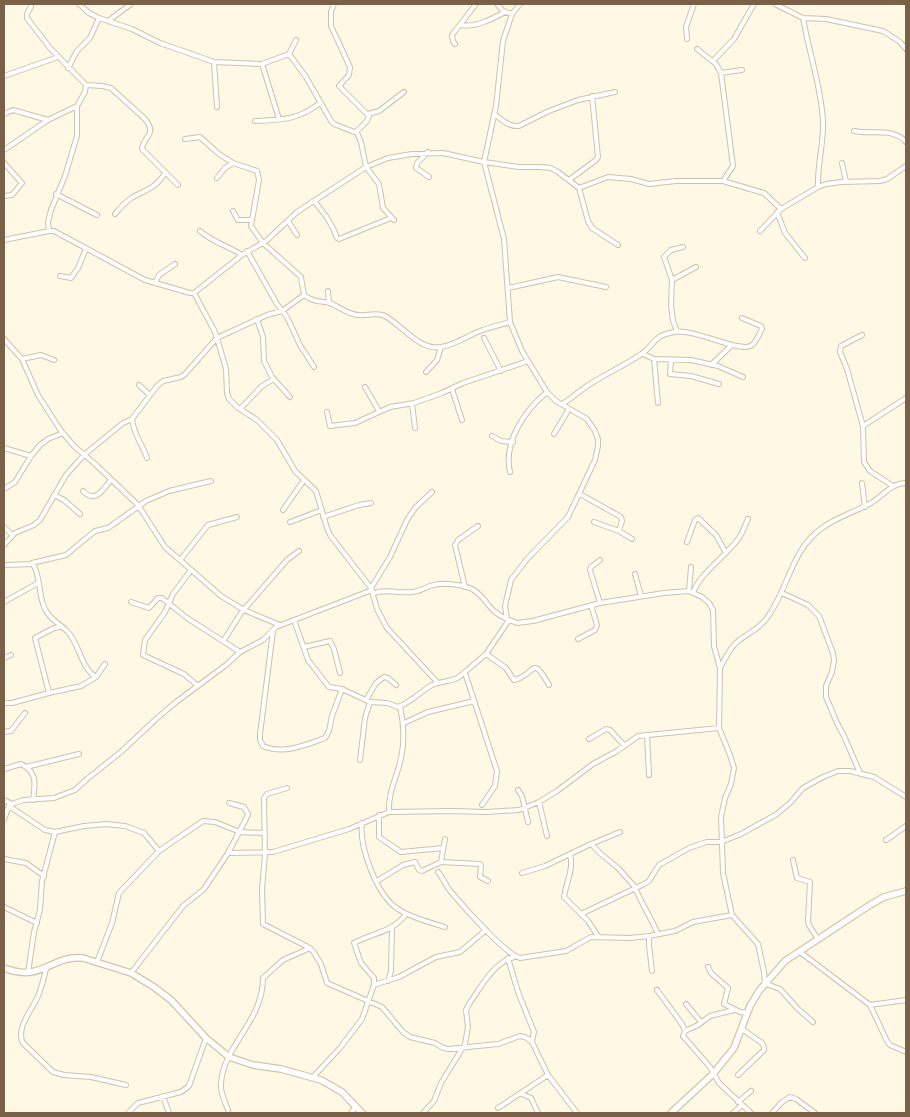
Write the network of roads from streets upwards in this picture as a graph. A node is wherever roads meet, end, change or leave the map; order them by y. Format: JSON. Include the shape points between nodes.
{"nodes":[{"id":1,"x":79,"y":4,"type":"edge"},
{"id":2,"x":131,"y":4,"type":"edge"},
{"id":3,"x":334,"y":4,"type":"edge"},
{"id":4,"x":476,"y":4,"type":"edge"},
{"id":5,"x":498,"y":4,"type":"edge"},
{"id":6,"x":520,"y":4,"type":"edge"},
{"id":7,"x":694,"y":4,"type":"edge"},
{"id":8,"x":754,"y":4,"type":"edge"},
{"id":9,"x":775,"y":4,"type":"edge"},
{"id":10,"x":31,"y":6,"type":"dead end"},
{"id":11,"x":505,"y":12,"type":"junction"},
{"id":12,"x":512,"y":14,"type":"junction"},
{"id":13,"x":99,"y":18,"type":"junction"},
{"id":14,"x":803,"y":18,"type":"junction"},
{"id":15,"x":108,"y":21,"type":"junction"},
{"id":16,"x":460,"y":25,"type":"junction"},
{"id":17,"x":687,"y":39,"type":"dead end"},
{"id":18,"x":296,"y":40,"type":"dead end"},
{"id":19,"x":455,"y":44,"type":"dead end"},
{"id":20,"x":906,"y":48,"type":"edge"},
{"id":21,"x":697,"y":49,"type":"dead end"},
{"id":22,"x":289,"y":54,"type":"junction"},
{"id":23,"x":58,"y":57,"type":"junction"},
{"id":24,"x":713,"y":61,"type":"junction"},
{"id":25,"x":214,"y":62,"type":"junction"},
{"id":26,"x":262,"y":64,"type":"junction"},
{"id":27,"x":68,"y":68,"type":"junction"},
{"id":28,"x":742,"y":70,"type":"dead end"},
{"id":29,"x":721,"y":73,"type":"junction"},
{"id":30,"x":4,"y":76,"type":"edge"},
{"id":31,"x":86,"y":85,"type":"junction"},
{"id":32,"x":404,"y":92,"type":"dead end"},
{"id":33,"x":615,"y":92,"type":"dead end"},
{"id":34,"x":592,"y":96,"type":"junction"},
{"id":35,"x":320,"y":103,"type":"junction"},
{"id":36,"x":77,"y":106,"type":"junction"},
{"id":37,"x":217,"y":106,"type":"dead end"},
{"id":38,"x":4,"y":114,"type":"edge"},
{"id":39,"x":368,"y":114,"type":"junction"},
{"id":40,"x":494,"y":114,"type":"junction"},
{"id":41,"x":279,"y":119,"type":"junction"},
{"id":42,"x":48,"y":120,"type":"junction"},
{"id":43,"x":254,"y":121,"type":"dead end"},
{"id":44,"x":854,"y":131,"type":"dead end"},
{"id":45,"x":356,"y":132,"type":"junction"},
{"id":46,"x":185,"y":139,"type":"dead end"},
{"id":47,"x":906,"y":142,"type":"edge"},
{"id":48,"x":4,"y":150,"type":"edge"},
{"id":49,"x":428,"y":152,"type":"junction"},
{"id":50,"x":484,"y":162,"type":"junction"},
{"id":51,"x":4,"y":163,"type":"edge"},
{"id":52,"x":233,"y":163,"type":"junction"},
{"id":53,"x":842,"y":163,"type":"dead end"},
{"id":54,"x":906,"y":166,"type":"edge"},
{"id":55,"x":366,"y":167,"type":"junction"},
{"id":56,"x":165,"y":173,"type":"junction"},
{"id":57,"x":429,"y":177,"type":"dead end"},
{"id":58,"x":217,"y":178,"type":"dead end"},
{"id":59,"x":569,"y":180,"type":"junction"},
{"id":60,"x":723,"y":181,"type":"junction"},
{"id":61,"x":846,"y":182,"type":"junction"},
{"id":62,"x":178,"y":185,"type":"dead end"},
{"id":63,"x":818,"y":187,"type":"junction"},
{"id":64,"x":579,"y":188,"type":"junction"},
{"id":65,"x":56,"y":194,"type":"junction"},
{"id":66,"x":4,"y":196,"type":"edge"},
{"id":67,"x":314,"y":201,"type":"junction"},
{"id":68,"x":779,"y":210,"type":"junction"},
{"id":69,"x":233,"y":212,"type":"dead end"},
{"id":70,"x":115,"y":214,"type":"dead end"},
{"id":71,"x":97,"y":216,"type":"dead end"},
{"id":72,"x":251,"y":220,"type":"junction"},
{"id":73,"x":288,"y":221,"type":"junction"},
{"id":74,"x":49,"y":231,"type":"junction"},
{"id":75,"x":200,"y":231,"type":"dead end"},
{"id":76,"x":760,"y":232,"type":"dead end"},
{"id":77,"x":297,"y":235,"type":"dead end"},
{"id":78,"x":4,"y":240,"type":"edge"},
{"id":79,"x":263,"y":243,"type":"junction"},
{"id":80,"x":618,"y":245,"type":"dead end"},
{"id":81,"x":683,"y":246,"type":"dead end"},
{"id":82,"x":86,"y":249,"type":"junction"},
{"id":83,"x":247,"y":251,"type":"junction"},
{"id":84,"x":242,"y":255,"type":"junction"},
{"id":85,"x":804,"y":258,"type":"dead end"},
{"id":86,"x":175,"y":264,"type":"dead end"},
{"id":87,"x":696,"y":268,"type":"dead end"},
{"id":88,"x":60,"y":276,"type":"dead end"},
{"id":89,"x":672,"y":280,"type":"junction"},
{"id":90,"x":155,"y":284,"type":"junction"},
{"id":91,"x":606,"y":287,"type":"dead end"},
{"id":92,"x":508,"y":288,"type":"junction"},
{"id":93,"x":328,"y":291,"type":"dead end"},
{"id":94,"x":194,"y":293,"type":"junction"},
{"id":95,"x":304,"y":295,"type":"junction"},
{"id":96,"x":329,"y":303,"type":"junction"},
{"id":97,"x":282,"y":311,"type":"junction"},
{"id":98,"x":742,"y":318,"type":"dead end"},
{"id":99,"x":257,"y":319,"type":"junction"},
{"id":100,"x":510,"y":322,"type":"junction"},
{"id":101,"x":677,"y":331,"type":"junction"},
{"id":102,"x":862,"y":335,"type":"dead end"},
{"id":103,"x":217,"y":338,"type":"junction"},
{"id":104,"x":484,"y":338,"type":"dead end"},
{"id":105,"x":4,"y":339,"type":"edge"},
{"id":106,"x":732,"y":346,"type":"junction"},
{"id":107,"x":441,"y":347,"type":"junction"},
{"id":108,"x":642,"y":354,"type":"junction"},
{"id":109,"x":22,"y":359,"type":"junction"},
{"id":110,"x":654,"y":359,"type":"junction"},
{"id":111,"x":54,"y":360,"type":"dead end"},
{"id":112,"x":671,"y":360,"type":"junction"},
{"id":113,"x":528,"y":361,"type":"junction"},
{"id":114,"x":711,"y":365,"type":"junction"},
{"id":115,"x":314,"y":366,"type":"dead end"},
{"id":116,"x":501,"y":371,"type":"junction"},
{"id":117,"x":426,"y":372,"type":"dead end"},
{"id":118,"x":742,"y":377,"type":"dead end"},
{"id":119,"x":274,"y":378,"type":"junction"},
{"id":120,"x":139,"y":384,"type":"dead end"},
{"id":121,"x":718,"y":384,"type":"dead end"},
{"id":122,"x":365,"y":387,"type":"dead end"},
{"id":123,"x":452,"y":388,"type":"junction"},
{"id":124,"x":547,"y":392,"type":"junction"},
{"id":125,"x":150,"y":395,"type":"junction"},
{"id":126,"x":290,"y":397,"type":"dead end"},
{"id":127,"x":906,"y":398,"type":"edge"},
{"id":128,"x":658,"y":403,"type":"dead end"},
{"id":129,"x":412,"y":404,"type":"junction"},
{"id":130,"x":562,"y":404,"type":"junction"},
{"id":131,"x":240,"y":409,"type":"junction"},
{"id":132,"x":569,"y":409,"type":"junction"},
{"id":133,"x":380,"y":411,"type":"junction"},
{"id":134,"x":327,"y":412,"type":"dead end"},
{"id":135,"x":132,"y":419,"type":"junction"},
{"id":136,"x":462,"y":420,"type":"dead end"},
{"id":137,"x":863,"y":426,"type":"junction"},
{"id":138,"x":415,"y":428,"type":"dead end"},
{"id":139,"x":63,"y":433,"type":"junction"},
{"id":140,"x":554,"y":434,"type":"dead end"},
{"id":141,"x":492,"y":436,"type":"dead end"},
{"id":142,"x":513,"y":442,"type":"junction"},
{"id":143,"x":4,"y":448,"type":"edge"},
{"id":144,"x":84,"y":455,"type":"junction"},
{"id":145,"x":31,"y":456,"type":"junction"},
{"id":146,"x":147,"y":458,"type":"dead end"},
{"id":147,"x":510,"y":472,"type":"dead end"},
{"id":148,"x":111,"y":480,"type":"junction"},
{"id":149,"x":304,"y":480,"type":"junction"},
{"id":150,"x":211,"y":481,"type":"dead end"},
{"id":151,"x":862,"y":483,"type":"dead end"},
{"id":152,"x":906,"y":483,"type":"edge"},
{"id":153,"x":893,"y":486,"type":"junction"},
{"id":154,"x":4,"y":488,"type":"edge"},
{"id":155,"x":83,"y":491,"type":"dead end"},
{"id":156,"x":432,"y":492,"type":"dead end"},
{"id":157,"x":580,"y":494,"type":"junction"},
{"id":158,"x":54,"y":495,"type":"junction"},
{"id":159,"x":371,"y":503,"type":"dead end"},
{"id":160,"x":138,"y":505,"type":"junction"},
{"id":161,"x":865,"y":507,"type":"junction"},
{"id":162,"x":283,"y":510,"type":"dead end"},
{"id":163,"x":322,"y":510,"type":"junction"},
{"id":164,"x":80,"y":514,"type":"dead end"},
{"id":165,"x":237,"y":517,"type":"dead end"},
{"id":166,"x":323,"y":517,"type":"junction"},
{"id":167,"x":748,"y":519,"type":"dead end"},
{"id":168,"x":290,"y":522,"type":"dead end"},
{"id":169,"x":594,"y":522,"type":"dead end"},
{"id":170,"x":478,"y":526,"type":"dead end"},
{"id":171,"x":4,"y":528,"type":"edge"},
{"id":172,"x":619,"y":531,"type":"junction"},
{"id":173,"x":12,"y":535,"type":"junction"},
{"id":174,"x":632,"y":539,"type":"dead end"},
{"id":175,"x":687,"y":542,"type":"dead end"},
{"id":176,"x":4,"y":545,"type":"edge"},
{"id":177,"x":299,"y":551,"type":"dead end"},
{"id":178,"x":726,"y":553,"type":"junction"},
{"id":179,"x":181,"y":559,"type":"junction"},
{"id":180,"x":600,"y":560,"type":"dead end"},
{"id":181,"x":32,"y":563,"type":"junction"},
{"id":182,"x":4,"y":565,"type":"edge"},
{"id":183,"x":690,"y":567,"type":"dead end"},
{"id":184,"x":191,"y":570,"type":"junction"},
{"id":185,"x":635,"y":574,"type":"dead end"},
{"id":186,"x":38,"y":582,"type":"junction"},
{"id":187,"x":465,"y":587,"type":"junction"},
{"id":188,"x":372,"y":590,"type":"junction"},
{"id":189,"x":691,"y":592,"type":"junction"},
{"id":190,"x":782,"y":593,"type":"junction"},
{"id":191,"x":641,"y":596,"type":"junction"},
{"id":192,"x":4,"y":602,"type":"edge"},
{"id":193,"x":131,"y":602,"type":"dead end"},
{"id":194,"x":600,"y":603,"type":"junction"},
{"id":195,"x":169,"y":604,"type":"junction"},
{"id":196,"x":592,"y":605,"type":"junction"},
{"id":197,"x":244,"y":610,"type":"junction"},
{"id":198,"x":294,"y":620,"type":"junction"},
{"id":199,"x":508,"y":620,"type":"junction"},
{"id":200,"x":280,"y":625,"type":"junction"},
{"id":201,"x":61,"y":627,"type":"junction"},
{"id":202,"x":273,"y":630,"type":"junction"},
{"id":203,"x":578,"y":638,"type":"dead end"},
{"id":204,"x":224,"y":640,"type":"junction"},
{"id":205,"x":304,"y":647,"type":"junction"},
{"id":206,"x":240,"y":652,"type":"junction"},
{"id":207,"x":486,"y":654,"type":"junction"},
{"id":208,"x":10,"y":655,"type":"dead end"},
{"id":209,"x":4,"y":658,"type":"edge"},
{"id":210,"x":105,"y":664,"type":"dead end"},
{"id":211,"x":720,"y":668,"type":"junction"},
{"id":212,"x":340,"y":673,"type":"dead end"},
{"id":213,"x":464,"y":673,"type":"junction"},
{"id":214,"x":96,"y":677,"type":"junction"},
{"id":215,"x":438,"y":683,"type":"junction"},
{"id":216,"x":396,"y":685,"type":"dead end"},
{"id":217,"x":549,"y":685,"type":"dead end"},
{"id":218,"x":198,"y":686,"type":"junction"},
{"id":219,"x":342,"y":689,"type":"junction"},
{"id":220,"x":49,"y":693,"type":"junction"},
{"id":221,"x":368,"y":701,"type":"junction"},
{"id":222,"x":474,"y":701,"type":"junction"},
{"id":223,"x":4,"y":703,"type":"edge"},
{"id":224,"x":400,"y":707,"type":"junction"},
{"id":225,"x":25,"y":713,"type":"dead end"},
{"id":226,"x":404,"y":723,"type":"junction"},
{"id":227,"x":719,"y":728,"type":"junction"},
{"id":228,"x":4,"y":732,"type":"edge"},
{"id":229,"x":647,"y":735,"type":"junction"},
{"id":230,"x":589,"y":740,"type":"dead end"},
{"id":231,"x":624,"y":744,"type":"junction"},
{"id":232,"x":79,"y":754,"type":"dead end"},
{"id":233,"x":360,"y":760,"type":"dead end"},
{"id":234,"x":26,"y":767,"type":"junction"},
{"id":235,"x":4,"y":769,"type":"edge"},
{"id":236,"x":860,"y":773,"type":"junction"},
{"id":237,"x":649,"y":776,"type":"dead end"},
{"id":238,"x":288,"y":788,"type":"dead end"},
{"id":239,"x":518,"y":790,"type":"dead end"},
{"id":240,"x":906,"y":797,"type":"edge"},
{"id":241,"x":4,"y":800,"type":"edge"},
{"id":242,"x":33,"y":800,"type":"junction"},
{"id":243,"x":539,"y":802,"type":"junction"},
{"id":244,"x":229,"y":803,"type":"dead end"},
{"id":245,"x":10,"y":805,"type":"junction"},
{"id":246,"x":482,"y":805,"type":"dead end"},
{"id":247,"x":525,"y":808,"type":"junction"},
{"id":248,"x":389,"y":812,"type":"junction"},
{"id":249,"x":4,"y":814,"type":"edge"},
{"id":250,"x":379,"y":815,"type":"junction"},
{"id":251,"x":4,"y":820,"type":"edge"},
{"id":252,"x":528,"y":822,"type":"dead end"},
{"id":253,"x":362,"y":823,"type":"junction"},
{"id":254,"x":906,"y":826,"type":"edge"},
{"id":255,"x":55,"y":832,"type":"junction"},
{"id":256,"x":240,"y":832,"type":"junction"},
{"id":257,"x":620,"y":832,"type":"dead end"},
{"id":258,"x":264,"y":833,"type":"junction"},
{"id":259,"x":547,"y":836,"type":"dead end"},
{"id":260,"x":445,"y":838,"type":"dead end"},
{"id":261,"x":886,"y":840,"type":"dead end"},
{"id":262,"x":721,"y":842,"type":"junction"},
{"id":263,"x":591,"y":844,"type":"junction"},
{"id":264,"x":443,"y":848,"type":"junction"},
{"id":265,"x":159,"y":851,"type":"junction"},
{"id":266,"x":228,"y":853,"type":"junction"},
{"id":267,"x":264,"y":854,"type":"junction"},
{"id":268,"x":570,"y":854,"type":"junction"},
{"id":269,"x":4,"y":859,"type":"edge"},
{"id":270,"x":792,"y":860,"type":"dead end"},
{"id":271,"x":441,"y":862,"type":"junction"},
{"id":272,"x":438,"y":872,"type":"dead end"},
{"id":273,"x":522,"y":873,"type":"dead end"},
{"id":274,"x":44,"y":876,"type":"junction"},
{"id":275,"x":377,"y":881,"type":"junction"},
{"id":276,"x":488,"y":881,"type":"dead end"},
{"id":277,"x":636,"y":888,"type":"junction"},
{"id":278,"x":906,"y":891,"type":"edge"},
{"id":279,"x":4,"y":906,"type":"edge"},
{"id":280,"x":406,"y":914,"type":"junction"},
{"id":281,"x":581,"y":914,"type":"junction"},
{"id":282,"x":732,"y":915,"type":"junction"},
{"id":283,"x":37,"y":923,"type":"junction"},
{"id":284,"x":445,"y":927,"type":"dead end"},
{"id":285,"x":392,"y":928,"type":"junction"},
{"id":286,"x":486,"y":930,"type":"junction"},
{"id":287,"x":658,"y":934,"type":"junction"},
{"id":288,"x":598,"y":936,"type":"junction"},
{"id":289,"x":649,"y":936,"type":"junction"},
{"id":290,"x":819,"y":940,"type":"junction"},
{"id":291,"x":310,"y":948,"type":"junction"},
{"id":292,"x":800,"y":952,"type":"junction"},
{"id":293,"x":514,"y":957,"type":"junction"},
{"id":294,"x":508,"y":958,"type":"junction"},
{"id":295,"x":97,"y":962,"type":"junction"},
{"id":296,"x":708,"y":967,"type":"dead end"},
{"id":297,"x":4,"y":968,"type":"edge"},
{"id":298,"x":46,"y":969,"type":"junction"},
{"id":299,"x":652,"y":971,"type":"dead end"},
{"id":300,"x":28,"y":973,"type":"junction"},
{"id":301,"x":131,"y":974,"type":"junction"},
{"id":302,"x":388,"y":981,"type":"junction"},
{"id":303,"x":764,"y":983,"type":"junction"},
{"id":304,"x":374,"y":986,"type":"junction"},
{"id":305,"x":657,"y":990,"type":"dead end"},
{"id":306,"x":906,"y":1000,"type":"edge"},
{"id":307,"x":370,"y":1001,"type":"junction"},
{"id":308,"x":686,"y":1004,"type":"dead end"},
{"id":309,"x":870,"y":1005,"type":"junction"},
{"id":310,"x":734,"y":1010,"type":"junction"},
{"id":311,"x":748,"y":1013,"type":"junction"},
{"id":312,"x":701,"y":1022,"type":"junction"},
{"id":313,"x":813,"y":1022,"type":"dead end"},
{"id":314,"x":742,"y":1029,"type":"junction"},
{"id":315,"x":685,"y":1031,"type":"junction"},
{"id":316,"x":206,"y":1038,"type":"junction"},
{"id":317,"x":532,"y":1042,"type":"junction"},
{"id":318,"x":463,"y":1048,"type":"junction"},
{"id":319,"x":906,"y":1052,"type":"edge"},
{"id":320,"x":229,"y":1057,"type":"junction"},
{"id":321,"x":712,"y":1074,"type":"junction"},
{"id":322,"x":548,"y":1075,"type":"junction"},
{"id":323,"x":738,"y":1075,"type":"dead end"},
{"id":324,"x":313,"y":1077,"type":"junction"},
{"id":325,"x":126,"y":1085,"type":"dead end"},
{"id":326,"x":750,"y":1091,"type":"dead end"},
{"id":327,"x":522,"y":1094,"type":"junction"},
{"id":328,"x":163,"y":1096,"type":"junction"},
{"id":329,"x":740,"y":1104,"type":"junction"},
{"id":330,"x":356,"y":1106,"type":"junction"},
{"id":331,"x":498,"y":1108,"type":"dead end"},
{"id":332,"x":228,"y":1110,"type":"dead end"},
{"id":333,"x":128,"y":1113,"type":"edge"},
{"id":334,"x":169,"y":1113,"type":"edge"},
{"id":335,"x":351,"y":1113,"type":"edge"},
{"id":336,"x":362,"y":1113,"type":"edge"},
{"id":337,"x":423,"y":1113,"type":"edge"},
{"id":338,"x":538,"y":1113,"type":"edge"},
{"id":339,"x":577,"y":1113,"type":"edge"},
{"id":340,"x":671,"y":1113,"type":"edge"},
{"id":341,"x":733,"y":1113,"type":"edge"},
{"id":342,"x":751,"y":1113,"type":"edge"},
{"id":343,"x":772,"y":1113,"type":"edge"},
{"id":344,"x":815,"y":1113,"type":"edge"}],
"edges":[{"from":1,"to":13,"type":"street"},
{"from":2,"to":15,"type":"street"},
{"from":3,"to":39,"type":"street","via":[[330,12],[331,26],[351,71],[339,86]]},
{"from":4,"to":16,"type":"street"},
{"from":5,"to":11,"type":"street"},
{"from":6,"to":12,"type":"street"},
{"from":7,"to":17,"type":"street","via":[[686,27]]},
{"from":8,"to":24,"type":"street","via":[[734,39]]},
{"from":9,"to":14,"type":"street"},
{"from":10,"to":23,"type":"street","via":[[27,18]]},
{"from":11,"to":12,"type":"street"},
{"from":11,"to":16,"type":"street","via":[[475,25]]},
{"from":12,"to":40,"type":"street","via":[[502,41]]},
{"from":13,"to":15,"type":"street"},
{"from":13,"to":27,"type":"street","via":[[90,38]]},
{"from":14,"to":20,"type":"street","via":[[826,19],[883,31]]},
{"from":14,"to":63,"type":"street","via":[[817,76],[822,115]]},
{"from":15,"to":25,"type":"street","via":[[160,44]]},
{"from":16,"to":19,"type":"street","via":[[452,35]]},
{"from":18,"to":22,"type":"street"},
{"from":21,"to":24,"type":"street"},
{"from":22,"to":26,"type":"street"},
{"from":22,"to":35,"type":"street"},
{"from":23,"to":27,"type":"street"},
{"from":23,"to":30,"type":"street"},
{"from":24,"to":29,"type":"street"},
{"from":25,"to":26,"type":"street"},
{"from":25,"to":37,"type":"street"},
{"from":26,"to":41,"type":"street"},
{"from":27,"to":31,"type":"street"},
{"from":28,"to":29,"type":"street"},
{"from":29,"to":60,"type":"street","via":[[733,166]]},
{"from":31,"to":36,"type":"street"},
{"from":31,"to":56,"type":"street","via":[[110,88],[145,119],[150,135],[142,149]]},
{"from":32,"to":39,"type":"street","via":[[383,108]]},
{"from":33,"to":34,"type":"street"},
{"from":34,"to":40,"type":"street","via":[[519,126],[506,123]]},
{"from":34,"to":59,"type":"street","via":[[598,157]]},
{"from":35,"to":41,"type":"street","via":[[300,116]]},
{"from":35,"to":45,"type":"street","via":[[334,124]]},
{"from":36,"to":42,"type":"street"},
{"from":36,"to":65,"type":"street","via":[[77,136]]},
{"from":38,"to":42,"type":"street","via":[[13,110]]},
{"from":39,"to":45,"type":"street","via":[[367,121]]},
{"from":40,"to":50,"type":"street"},
{"from":41,"to":43,"type":"street"},
{"from":42,"to":48,"type":"street"},
{"from":44,"to":47,"type":"street","via":[[894,133]]},
{"from":45,"to":55,"type":"street"},
{"from":46,"to":52,"type":"street","via":[[200,137]]},
{"from":49,"to":50,"type":"street"},
{"from":49,"to":55,"type":"street","via":[[388,158]]},
{"from":49,"to":57,"type":"street","via":[[416,168]]},
{"from":50,"to":59,"type":"street","via":[[551,168]]},
{"from":50,"to":92,"type":"street","via":[[504,239]]},
{"from":51,"to":66,"type":"street","via":[[22,185],[12,195]]},
{"from":52,"to":58,"type":"street"},
{"from":52,"to":72,"type":"street","via":[[259,174]]},
{"from":53,"to":61,"type":"street"},
{"from":54,"to":61,"type":"street","via":[[880,181]]},
{"from":55,"to":67,"type":"street"},
{"from":55,"to":67,"type":"street","via":[[379,184],[383,208],[392,219],[340,239]]},
{"from":56,"to":62,"type":"street"},
{"from":56,"to":70,"type":"street","via":[[152,188],[134,197]]},
{"from":59,"to":64,"type":"street"},
{"from":60,"to":64,"type":"street","via":[[649,184],[608,177]]},
{"from":60,"to":68,"type":"street","via":[[764,193]]},
{"from":61,"to":63,"type":"street"},
{"from":63,"to":68,"type":"street"},
{"from":64,"to":80,"type":"street","via":[[592,228]]},
{"from":65,"to":71,"type":"street"},
{"from":65,"to":74,"type":"street","via":[[48,222]]},
{"from":67,"to":73,"type":"street"},
{"from":68,"to":76,"type":"street"},
{"from":68,"to":85,"type":"street","via":[[785,233]]},
{"from":69,"to":72,"type":"street","via":[[238,220]]},
{"from":72,"to":79,"type":"street"},
{"from":73,"to":77,"type":"street"},
{"from":73,"to":79,"type":"street"},
{"from":74,"to":78,"type":"street"},
{"from":74,"to":82,"type":"street","via":[[61,234]]},
{"from":75,"to":84,"type":"street"},
{"from":79,"to":83,"type":"street"},
{"from":79,"to":95,"type":"street","via":[[301,277]]},
{"from":81,"to":89,"type":"street","via":[[671,250],[664,257]]},
{"from":82,"to":88,"type":"street","via":[[75,274],[71,278]]},
{"from":82,"to":90,"type":"street"},
{"from":83,"to":84,"type":"street"},
{"from":83,"to":97,"type":"street"},
{"from":84,"to":94,"type":"street"},
{"from":86,"to":90,"type":"street","via":[[159,275]]},
{"from":87,"to":89,"type":"street"},
{"from":89,"to":101,"type":"street","via":[[671,305]]},
{"from":90,"to":94,"type":"street"},
{"from":91,"to":92,"type":"street","via":[[558,277]]},
{"from":92,"to":100,"type":"street"},
{"from":93,"to":96,"type":"street"},
{"from":94,"to":103,"type":"street"},
{"from":95,"to":96,"type":"street","via":[[313,301]]},
{"from":95,"to":97,"type":"street"},
{"from":96,"to":107,"type":"street","via":[[356,315],[379,314],[429,346]]},
{"from":97,"to":99,"type":"street"},
{"from":97,"to":115,"type":"street"},
{"from":98,"to":106,"type":"street","via":[[762,328],[752,345]]},
{"from":99,"to":103,"type":"street"},
{"from":99,"to":119,"type":"street","via":[[263,337],[264,361]]},
{"from":100,"to":107,"type":"street"},
{"from":100,"to":113,"type":"street"},
{"from":101,"to":106,"type":"street","via":[[694,332]]},
{"from":101,"to":108,"type":"street","via":[[658,337]]},
{"from":102,"to":137,"type":"street","via":[[839,349]]},
{"from":103,"to":125,"type":"street","via":[[185,374],[163,381]]},
{"from":103,"to":131,"type":"street","via":[[226,369],[227,393]]},
{"from":104,"to":116,"type":"street"},
{"from":105,"to":109,"type":"street"},
{"from":106,"to":114,"type":"street"},
{"from":107,"to":117,"type":"street","via":[[437,360]]},
{"from":108,"to":110,"type":"street"},
{"from":108,"to":130,"type":"street"},
{"from":109,"to":111,"type":"street","via":[[41,355]]},
{"from":109,"to":139,"type":"street","via":[[38,395]]},
{"from":110,"to":112,"type":"street"},
{"from":110,"to":128,"type":"street"},
{"from":112,"to":114,"type":"street"},
{"from":112,"to":121,"type":"street","via":[[670,374]]},
{"from":113,"to":116,"type":"street"},
{"from":113,"to":124,"type":"street"},
{"from":114,"to":118,"type":"street"},
{"from":116,"to":123,"type":"street"},
{"from":119,"to":126,"type":"street"},
{"from":119,"to":131,"type":"street"},
{"from":120,"to":125,"type":"street"},
{"from":122,"to":133,"type":"street"},
{"from":123,"to":129,"type":"street"},
{"from":123,"to":136,"type":"street"},
{"from":124,"to":130,"type":"street"},
{"from":124,"to":142,"type":"street","via":[[526,413]]},
{"from":125,"to":135,"type":"street"},
{"from":127,"to":137,"type":"street"},
{"from":129,"to":133,"type":"street"},
{"from":129,"to":138,"type":"street"},
{"from":130,"to":132,"type":"street"},
{"from":131,"to":149,"type":"street","via":[[258,420],[277,440]]},
{"from":132,"to":140,"type":"street"},
{"from":132,"to":157,"type":"street","via":[[587,419],[598,439],[595,460]]},
{"from":133,"to":134,"type":"street","via":[[355,423],[332,426]]},
{"from":135,"to":144,"type":"street"},
{"from":135,"to":146,"type":"street","via":[[135,435]]},
{"from":137,"to":153,"type":"street","via":[[864,462]]},
{"from":139,"to":144,"type":"street"},
{"from":139,"to":145,"type":"street","via":[[48,439]]},
{"from":141,"to":142,"type":"street","via":[[500,441]]},
{"from":142,"to":147,"type":"street","via":[[509,456]]},
{"from":143,"to":145,"type":"street"},
{"from":144,"to":148,"type":"street"},
{"from":144,"to":158,"type":"street"},
{"from":145,"to":154,"type":"street","via":[[15,482]]},
{"from":148,"to":155,"type":"street","via":[[96,496],[89,496]]},
{"from":148,"to":160,"type":"street"},
{"from":149,"to":162,"type":"street"},
{"from":149,"to":163,"type":"street","via":[[316,491]]},
{"from":150,"to":160,"type":"street","via":[[169,491]]},
{"from":151,"to":161,"type":"street"},
{"from":152,"to":153,"type":"street"},
{"from":153,"to":161,"type":"street"},
{"from":156,"to":188,"type":"street","via":[[407,520]]},
{"from":157,"to":172,"type":"street","via":[[621,517]]},
{"from":157,"to":199,"type":"street","via":[[564,523],[527,559],[512,580],[505,606]]},
{"from":158,"to":164,"type":"street"},
{"from":158,"to":173,"type":"street","via":[[38,522]]},
{"from":159,"to":166,"type":"street"},
{"from":160,"to":179,"type":"street","via":[[159,539]]},
{"from":160,"to":181,"type":"street","via":[[108,528],[95,531],[66,555]]},
{"from":161,"to":190,"type":"street","via":[[822,528],[808,540],[797,555]]},
{"from":163,"to":166,"type":"street"},
{"from":163,"to":168,"type":"street"},
{"from":165,"to":179,"type":"street","via":[[208,525]]},
{"from":166,"to":188,"type":"street","via":[[330,535]]},
{"from":167,"to":178,"type":"street","via":[[741,536]]},
{"from":169,"to":172,"type":"street"},
{"from":170,"to":187,"type":"street","via":[[454,544]]},
{"from":171,"to":173,"type":"street"},
{"from":172,"to":174,"type":"street"},
{"from":173,"to":176,"type":"street"},
{"from":175,"to":178,"type":"street","via":[[694,520],[698,518],[716,535]]},
{"from":177,"to":197,"type":"street","via":[[287,560]]},
{"from":178,"to":189,"type":"street"},
{"from":179,"to":184,"type":"street"},
{"from":180,"to":194,"type":"street","via":[[590,567]]},
{"from":181,"to":182,"type":"street"},
{"from":181,"to":186,"type":"street"},
{"from":183,"to":189,"type":"street"},
{"from":184,"to":195,"type":"street"},
{"from":184,"to":197,"type":"street"},
{"from":185,"to":191,"type":"street"},
{"from":186,"to":192,"type":"street"},
{"from":186,"to":201,"type":"street","via":[[45,608]]},
{"from":187,"to":188,"type":"street","via":[[442,584],[412,592]]},
{"from":187,"to":199,"type":"street"},
{"from":188,"to":198,"type":"street"},
{"from":188,"to":215,"type":"street","via":[[387,628]]},
{"from":189,"to":191,"type":"street"},
{"from":189,"to":211,"type":"street","via":[[702,597],[713,610],[714,646]]},
{"from":190,"to":211,"type":"street","via":[[769,616],[737,642]]},
{"from":190,"to":236,"type":"street","via":[[808,605],[819,616],[834,661],[826,697]]},
{"from":191,"to":194,"type":"street"},
{"from":193,"to":195,"type":"street","via":[[149,608],[160,598]]},
{"from":194,"to":196,"type":"street"},
{"from":195,"to":204,"type":"street"},
{"from":195,"to":218,"type":"street","via":[[145,640],[143,656],[184,674]]},
{"from":196,"to":199,"type":"street","via":[[533,621],[517,623]]},
{"from":196,"to":203,"type":"street","via":[[595,630]]},
{"from":197,"to":200,"type":"street"},
{"from":197,"to":204,"type":"street"},
{"from":198,"to":200,"type":"street"},
{"from":198,"to":205,"type":"street"},
{"from":199,"to":207,"type":"street"},
{"from":200,"to":202,"type":"street"},
{"from":201,"to":214,"type":"street","via":[[67,631],[86,668]]},
{"from":201,"to":220,"type":"street","via":[[35,638]]},
{"from":202,"to":206,"type":"street"},
{"from":202,"to":219,"type":"street","via":[[260,734],[263,746],[300,747],[325,738]]},
{"from":204,"to":206,"type":"street"},
{"from":205,"to":212,"type":"street","via":[[330,641]]},
{"from":205,"to":219,"type":"street","via":[[308,660],[328,686]]},
{"from":206,"to":218,"type":"street"},
{"from":207,"to":213,"type":"street"},
{"from":207,"to":217,"type":"street","via":[[506,668],[514,680],[537,668]]},
{"from":208,"to":209,"type":"street"},
{"from":210,"to":214,"type":"street"},
{"from":211,"to":227,"type":"street"},
{"from":213,"to":215,"type":"street","via":[[454,680]]},
{"from":213,"to":222,"type":"street"},
{"from":214,"to":220,"type":"street","via":[[80,687]]},
{"from":215,"to":224,"type":"street"},
{"from":216,"to":221,"type":"street","via":[[384,677],[376,683]]},
{"from":218,"to":242,"type":"street","via":[[75,790],[54,798]]},
{"from":219,"to":221,"type":"street"},
{"from":220,"to":223,"type":"street"},
{"from":221,"to":224,"type":"street"},
{"from":221,"to":233,"type":"street"},
{"from":222,"to":226,"type":"street","via":[[428,712]]},
{"from":222,"to":246,"type":"street","via":[[497,771],[495,786]]},
{"from":224,"to":226,"type":"street"},
{"from":225,"to":228,"type":"street","via":[[11,731]]},
{"from":226,"to":248,"type":"street","via":[[401,758],[390,790]]},
{"from":227,"to":229,"type":"street"},
{"from":227,"to":262,"type":"street","via":[[734,768],[721,817]]},
{"from":229,"to":231,"type":"street"},
{"from":229,"to":237,"type":"street"},
{"from":230,"to":231,"type":"street","via":[[606,729]]},
{"from":231,"to":243,"type":"street"},
{"from":232,"to":234,"type":"street"},
{"from":234,"to":235,"type":"street","via":[[18,764]]},
{"from":234,"to":242,"type":"street","via":[[35,778]]},
{"from":236,"to":240,"type":"street"},
{"from":236,"to":262,"type":"street","via":[[838,771],[823,777],[798,792],[776,814]]},
{"from":238,"to":258,"type":"street","via":[[264,796]]},
{"from":239,"to":247,"type":"street"},
{"from":241,"to":245,"type":"street"},
{"from":242,"to":245,"type":"street"},
{"from":243,"to":247,"type":"street"},
{"from":243,"to":259,"type":"street"},
{"from":244,"to":256,"type":"street","via":[[246,809],[247,816]]},
{"from":245,"to":249,"type":"street"},
{"from":245,"to":255,"type":"street","via":[[45,830]]},
{"from":247,"to":248,"type":"street","via":[[486,812]]},
{"from":247,"to":252,"type":"street"},
{"from":248,"to":250,"type":"street"},
{"from":249,"to":251,"type":"street"},
{"from":250,"to":253,"type":"street"},
{"from":250,"to":264,"type":"street","via":[[380,838],[401,852]]},
{"from":253,"to":267,"type":"street","via":[[301,845]]},
{"from":253,"to":275,"type":"street","via":[[363,844]]},
{"from":254,"to":261,"type":"street"},
{"from":255,"to":265,"type":"street","via":[[84,826],[121,825],[144,834]]},
{"from":255,"to":274,"type":"street"},
{"from":256,"to":258,"type":"street"},
{"from":256,"to":265,"type":"street","via":[[203,821]]},
{"from":256,"to":266,"type":"street"},
{"from":257,"to":263,"type":"street"},
{"from":258,"to":267,"type":"street"},
{"from":260,"to":264,"type":"street"},
{"from":262,"to":277,"type":"street","via":[[689,848],[659,865],[649,881]]},
{"from":262,"to":282,"type":"street","via":[[723,873]]},
{"from":263,"to":268,"type":"street"},
{"from":263,"to":277,"type":"street"},
{"from":264,"to":271,"type":"street"},
{"from":265,"to":295,"type":"street","via":[[120,893]]},
{"from":266,"to":267,"type":"street"},
{"from":266,"to":301,"type":"street","via":[[204,889],[183,906]]},
{"from":267,"to":291,"type":"street","via":[[263,924]]},
{"from":268,"to":273,"type":"street"},
{"from":268,"to":281,"type":"street","via":[[570,877],[564,897]]},
{"from":269,"to":274,"type":"street","via":[[23,862]]},
{"from":270,"to":290,"type":"street","via":[[797,878],[810,882],[808,922]]},
{"from":271,"to":275,"type":"street","via":[[422,871],[415,862],[403,865]]},
{"from":271,"to":276,"type":"street","via":[[480,864],[480,877]]},
{"from":272,"to":286,"type":"street","via":[[450,891]]},
{"from":274,"to":283,"type":"street"},
{"from":275,"to":280,"type":"street","via":[[388,900]]},
{"from":277,"to":281,"type":"street"},
{"from":277,"to":287,"type":"street"},
{"from":278,"to":290,"type":"street","via":[[884,897]]},
{"from":279,"to":283,"type":"street"},
{"from":280,"to":284,"type":"street"},
{"from":280,"to":285,"type":"street"},
{"from":281,"to":288,"type":"street"},
{"from":282,"to":287,"type":"street","via":[[694,922],[675,931]]},
{"from":282,"to":303,"type":"street","via":[[758,944]]},
{"from":283,"to":300,"type":"street"},
{"from":285,"to":302,"type":"street"},
{"from":285,"to":304,"type":"street","via":[[354,943],[360,962],[374,978]]},
{"from":286,"to":293,"type":"street"},
{"from":286,"to":302,"type":"street","via":[[460,952],[433,958]]},
{"from":287,"to":289,"type":"street"},
{"from":288,"to":289,"type":"street"},
{"from":288,"to":293,"type":"street","via":[[563,952]]},
{"from":289,"to":299,"type":"street"},
{"from":290,"to":292,"type":"street"},
{"from":291,"to":307,"type":"street","via":[[318,957],[326,983]]},
{"from":291,"to":320,"type":"street","via":[[283,960],[264,975],[258,1008]]},
{"from":292,"to":303,"type":"street"},
{"from":292,"to":309,"type":"street"},
{"from":293,"to":294,"type":"street"},
{"from":294,"to":317,"type":"street","via":[[534,1032]]},
{"from":294,"to":318,"type":"street","via":[[496,968],[466,1010],[467,1034]]},
{"from":295,"to":298,"type":"street","via":[[72,957]]},
{"from":295,"to":301,"type":"street"},
{"from":296,"to":310,"type":"street","via":[[728,988],[724,1004]]},
{"from":297,"to":300,"type":"street"},
{"from":298,"to":300,"type":"street"},
{"from":298,"to":325,"type":"street","via":[[38,997],[21,1031],[23,1043],[53,1072]]},
{"from":301,"to":316,"type":"street","via":[[171,1000]]},
{"from":302,"to":304,"type":"street"},
{"from":303,"to":311,"type":"street"},
{"from":303,"to":313,"type":"street","via":[[780,989]]},
{"from":304,"to":307,"type":"street"},
{"from":305,"to":315,"type":"street"},
{"from":306,"to":309,"type":"street"},
{"from":307,"to":318,"type":"street","via":[[382,1007],[410,1037],[445,1049]]},
{"from":307,"to":324,"type":"street","via":[[362,1019]]},
{"from":308,"to":312,"type":"street"},
{"from":309,"to":319,"type":"street","via":[[890,1045]]},
{"from":310,"to":311,"type":"street"},
{"from":310,"to":312,"type":"street","via":[[710,1016]]},
{"from":311,"to":314,"type":"street"},
{"from":312,"to":315,"type":"street"},
{"from":314,"to":321,"type":"street","via":[[734,1048]]},
{"from":314,"to":323,"type":"street","via":[[762,1043],[764,1050]]},
{"from":315,"to":321,"type":"street","via":[[683,1036],[710,1066]]},
{"from":316,"to":320,"type":"street"},
{"from":316,"to":328,"type":"street","via":[[189,1086],[181,1092]]},
{"from":317,"to":318,"type":"street","via":[[520,1036],[498,1044]]},
{"from":317,"to":322,"type":"street"},
{"from":318,"to":337,"type":"street","via":[[441,1083],[434,1102]]},
{"from":320,"to":324,"type":"street"},
{"from":320,"to":332,"type":"street","via":[[220,1087]]},
{"from":321,"to":329,"type":"street"},
{"from":321,"to":340,"type":"street"},
{"from":322,"to":327,"type":"street"},
{"from":322,"to":339,"type":"street"},
{"from":324,"to":330,"type":"street","via":[[339,1090]]},
{"from":326,"to":329,"type":"street"},
{"from":327,"to":331,"type":"street"},
{"from":327,"to":338,"type":"street","via":[[531,1098]]},
{"from":328,"to":333,"type":"street","via":[[138,1103]]},
{"from":328,"to":334,"type":"street"},
{"from":329,"to":341,"type":"street"},
{"from":329,"to":342,"type":"street"},
{"from":330,"to":335,"type":"street"},
{"from":330,"to":336,"type":"street"},
{"from":343,"to":344,"type":"street","via":[[790,1096]]}]}
